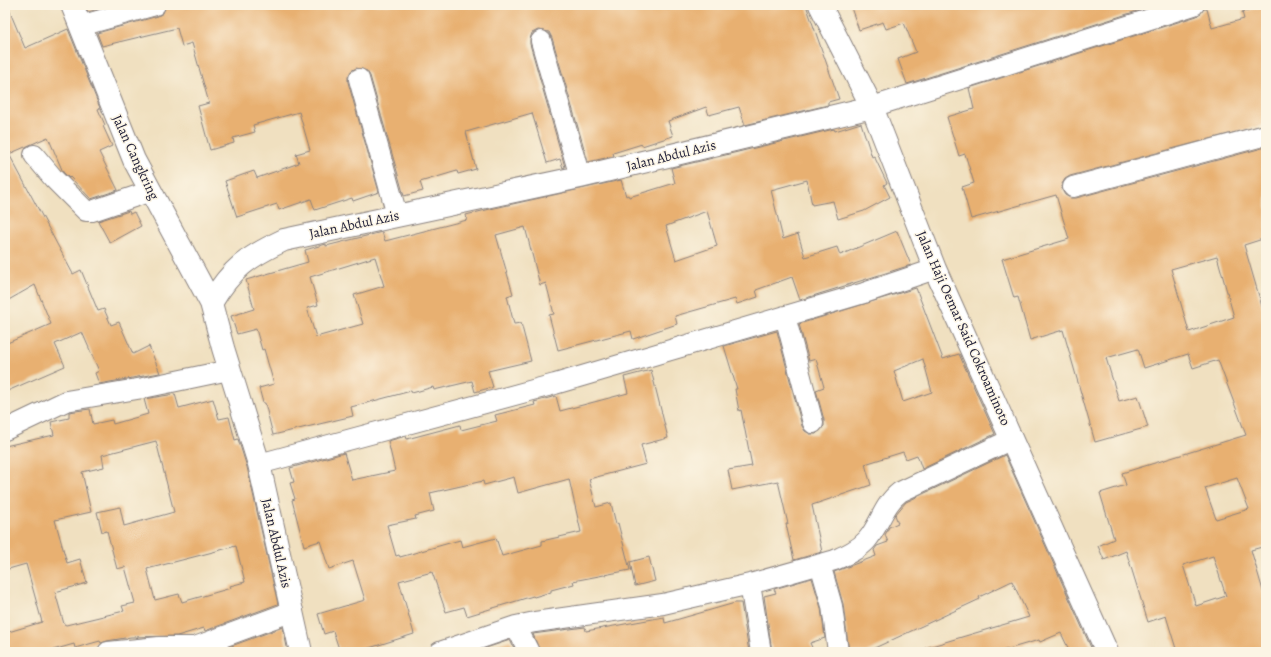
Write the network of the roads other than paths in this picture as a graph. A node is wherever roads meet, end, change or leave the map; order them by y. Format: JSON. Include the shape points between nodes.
{"nodes":[{"id":1,"x":72,"y":5,"type":"edge"},
{"id":2,"x":155,"y":5,"type":"edge"},
{"id":3,"x":820,"y":5,"type":"edge"},
{"id":4,"x":1194,"y":5,"type":"edge"},
{"id":5,"x":80,"y":26,"type":"junction"},
{"id":6,"x":541,"y":40,"type":"dead end"},
{"id":7,"x":359,"y":79,"type":"dead end"},
{"id":8,"x":872,"y":107,"type":"junction"},
{"id":9,"x":1266,"y":135,"type":"edge"},
{"id":10,"x":34,"y":155,"type":"dead end"},
{"id":11,"x":580,"y":177,"type":"junction"},
{"id":12,"x":1073,"y":187,"type":"dead end"},
{"id":13,"x":151,"y":191,"type":"junction"},
{"id":14,"x":397,"y":215,"type":"junction"},
{"id":15,"x":935,"y":269,"type":"junction"},
{"id":16,"x":211,"y":303,"type":"junction"},
{"id":17,"x":785,"y":316,"type":"junction"},
{"id":18,"x":229,"y":370,"type":"junction"},
{"id":19,"x":813,"y":423,"type":"dead end"},
{"id":20,"x":5,"y":430,"type":"edge"},
{"id":21,"x":1012,"y":439,"type":"junction"},
{"id":22,"x":259,"y":464,"type":"junction"},
{"id":23,"x":820,"y":564,"type":"junction"},
{"id":24,"x":750,"y":584,"type":"junction"},
{"id":25,"x":293,"y":611,"type":"junction"},
{"id":26,"x":516,"y":626,"type":"junction"},
{"id":27,"x":486,"y":644,"type":"edge"},
{"id":28,"x":108,"y":652,"type":"edge"},
{"id":29,"x":301,"y":652,"type":"edge"},
{"id":30,"x":440,"y":652,"type":"edge"},
{"id":31,"x":529,"y":652,"type":"edge"},
{"id":32,"x":761,"y":652,"type":"edge"},
{"id":33,"x":838,"y":652,"type":"edge"},
{"id":34,"x":1108,"y":652,"type":"edge"}],
"edges":[{"from":1,"to":5,"type":"street","name":"Jalan Cangkring"},
{"from":2,"to":5,"type":"street"},
{"from":3,"to":8,"type":"street","name":"Jalan Haji Oemar Said Cokroaminoto"},
{"from":4,"to":8,"type":"street"},
{"from":5,"to":13,"type":"street","name":"Jalan Cangkring","via":[[134,160]]},
{"from":6,"to":11,"type":"street"},
{"from":7,"to":14,"type":"street"},
{"from":8,"to":11,"type":"street","name":"Jalan Abdul Azis"},
{"from":8,"to":15,"type":"street","name":"Jalan Haji Oemar Said Cokroaminoto"},
{"from":9,"to":12,"type":"street"},
{"from":10,"to":13,"type":"street","via":[[86,211]]},
{"from":11,"to":14,"type":"street","name":"Jalan Abdul Azis"},
{"from":13,"to":16,"type":"street","name":"Jalan Cangkring"},
{"from":14,"to":16,"type":"street","name":"Jalan Abdul Azis","via":[[284,240],[257,253],[237,267],[220,287]]},
{"from":15,"to":17,"type":"street"},
{"from":15,"to":21,"type":"street","name":"Jalan Haji Oemar Said Cokroaminoto"},
{"from":16,"to":18,"type":"street","name":"Jalan Abdul Azis"},
{"from":17,"to":19,"type":"street"},
{"from":17,"to":22,"type":"street","via":[[556,384]]},
{"from":18,"to":20,"type":"street","via":[[66,401]]},
{"from":18,"to":22,"type":"street","name":"Jalan Abdul Azis"},
{"from":21,"to":23,"type":"street","via":[[900,492],[889,502],[866,541],[848,554]]},
{"from":21,"to":34,"type":"street","name":"Jalan Haji Oemar Said Cokroaminoto"},
{"from":22,"to":25,"type":"street","name":"Jalan Abdul Azis"},
{"from":23,"to":24,"type":"street"},
{"from":23,"to":33,"type":"street","via":[[832,606]]},
{"from":24,"to":26,"type":"street","via":[[663,604],[569,616]]},
{"from":24,"to":32,"type":"street"},
{"from":25,"to":28,"type":"street","via":[[195,647]]},
{"from":25,"to":29,"type":"street","name":"Jalan Abdul Azis"},
{"from":26,"to":27,"type":"street"},
{"from":26,"to":31,"type":"street"},
{"from":27,"to":30,"type":"street"}]}
